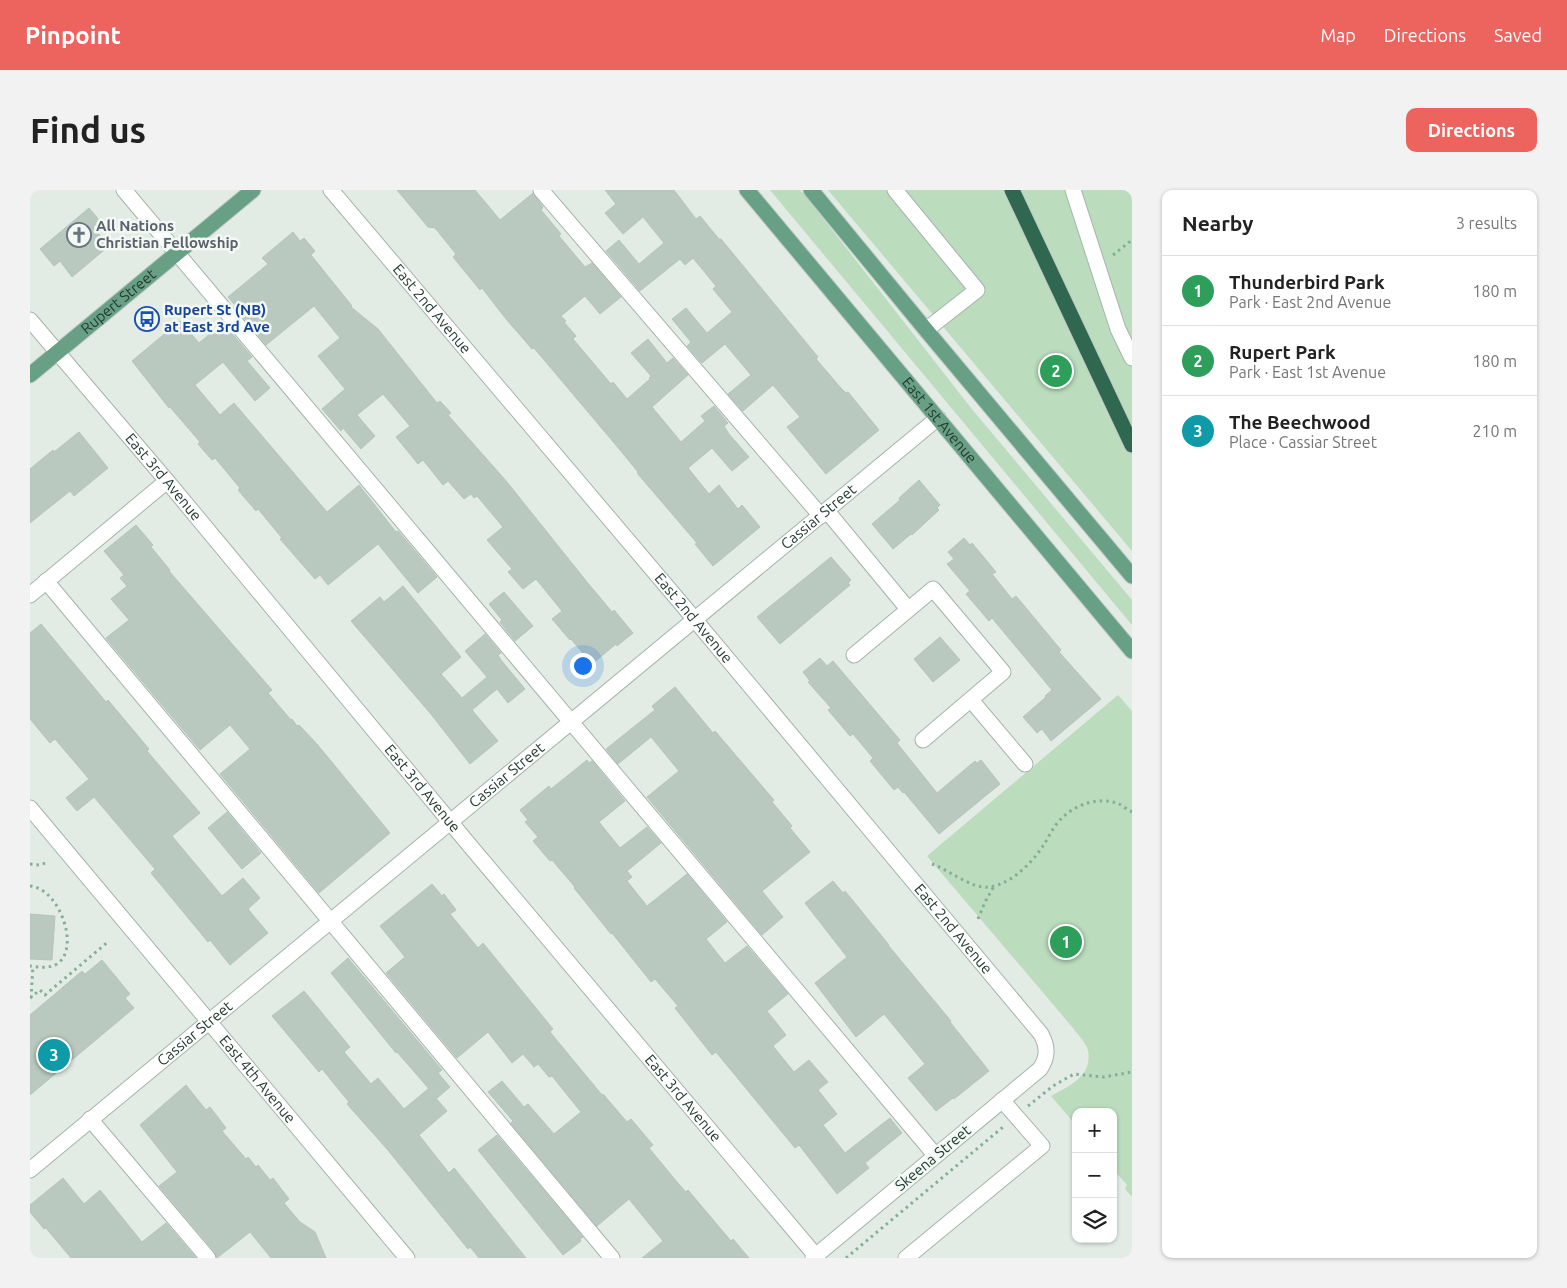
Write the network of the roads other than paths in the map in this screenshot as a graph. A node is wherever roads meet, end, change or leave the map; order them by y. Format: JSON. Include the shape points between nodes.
{"nodes":[{"id":1,"x":124,"y":190,"type":"edge"},
{"id":2,"x":253,"y":190,"type":"edge"},
{"id":3,"x":331,"y":190,"type":"edge"},
{"id":4,"x":540,"y":190,"type":"edge"},
{"id":5,"x":747,"y":190,"type":"edge"},
{"id":6,"x":811,"y":190,"type":"edge"},
{"id":7,"x":895,"y":190,"type":"edge"},
{"id":8,"x":1012,"y":190,"type":"edge"},
{"id":9,"x":1073,"y":190,"type":"edge"},
{"id":10,"x":178,"y":254,"type":"junction"},
{"id":11,"x":30,"y":320,"type":"edge"},
{"id":12,"x":926,"y":330,"type":"junction"},
{"id":13,"x":59,"y":352,"type":"junction"},
{"id":14,"x":1132,"y":358,"type":"edge"},
{"id":15,"x":30,"y":376,"type":"edge"},
{"id":16,"x":938,"y":418,"type":"junction"},
{"id":17,"x":1132,"y":445,"type":"edge"},
{"id":18,"x":167,"y":481,"type":"junction"},
{"id":19,"x":824,"y":513,"type":"junction"},
{"id":20,"x":1132,"y":576,"type":"edge"},
{"id":21,"x":46,"y":581,"type":"junction"},
{"id":22,"x":30,"y":595,"type":"edge"},
{"id":23,"x":908,"y":609,"type":"junction"},
{"id":24,"x":694,"y":619,"type":"junction"},
{"id":25,"x":1132,"y":651,"type":"edge"},
{"id":26,"x":854,"y":655,"type":"dead end"},
{"id":27,"x":971,"y":700,"type":"junction"},
{"id":28,"x":572,"y":721,"type":"junction"},
{"id":29,"x":923,"y":740,"type":"dead end"},
{"id":30,"x":1025,"y":764,"type":"dead end"},
{"id":31,"x":30,"y":808,"type":"edge"},
{"id":32,"x":450,"y":822,"type":"junction"},
{"id":33,"x":330,"y":921,"type":"junction"},
{"id":34,"x":209,"y":1022,"type":"junction"},
{"id":35,"x":1046,"y":1053,"type":"joint"},
{"id":36,"x":1002,"y":1100,"type":"junction"},
{"id":37,"x":90,"y":1119,"type":"junction"},
{"id":38,"x":936,"y":1155,"type":"junction"},
{"id":39,"x":30,"y":1170,"type":"edge"},
{"id":40,"x":814,"y":1257,"type":"edge"},
{"id":41,"x":208,"y":1258,"type":"edge"},
{"id":42,"x":407,"y":1258,"type":"edge"},
{"id":43,"x":612,"y":1258,"type":"edge"},
{"id":44,"x":906,"y":1258,"type":"edge"}],
"edges":[{"from":1,"to":10,"type":"street"},
{"from":2,"to":10,"type":"main road","name":"Rupert Street"},
{"from":3,"to":24,"type":"street","name":"East 2nd Avenue"},
{"from":4,"to":19,"type":"street"},
{"from":5,"to":16,"type":"main road","name":"East 1st Avenue"},
{"from":6,"to":12,"type":"main road"},
{"from":7,"to":12,"type":"street","via":[[977,290]]},
{"from":8,"to":17,"type":"highway"},
{"from":9,"to":14,"type":"street","via":[[1118,330]]},
{"from":10,"to":13,"type":"main road","name":"Rupert Street"},
{"from":10,"to":28,"type":"street"},
{"from":11,"to":13,"type":"street","name":"East 3rd Avenue"},
{"from":12,"to":20,"type":"main road"},
{"from":13,"to":15,"type":"main road","name":"Rupert Street"},
{"from":13,"to":18,"type":"street","name":"East 3rd Avenue"},
{"from":16,"to":19,"type":"street","name":"Cassiar Street"},
{"from":16,"to":25,"type":"main road","name":"East 1st Avenue"},
{"from":18,"to":21,"type":"street"},
{"from":18,"to":32,"type":"street","name":"East 3rd Avenue"},
{"from":19,"to":23,"type":"street"},
{"from":19,"to":24,"type":"street","name":"Cassiar Street"},
{"from":21,"to":22,"type":"street"},
{"from":21,"to":33,"type":"street"},
{"from":23,"to":26,"type":"street"},
{"from":23,"to":27,"type":"street","via":[[933,589],[1003,672]]},
{"from":24,"to":28,"type":"street","name":"Cassiar Street"},
{"from":24,"to":35,"type":"street","name":"East 2nd Avenue","via":[[1041,1034],[1046,1043]]},
{"from":27,"to":29,"type":"street"},
{"from":27,"to":30,"type":"street"},
{"from":28,"to":32,"type":"street","name":"Cassiar Street"},
{"from":28,"to":38,"type":"street"},
{"from":31,"to":34,"type":"street","name":"East 4th Avenue"},
{"from":32,"to":33,"type":"street","name":"Cassiar Street"},
{"from":32,"to":40,"type":"street","name":"East 3rd Avenue"},
{"from":33,"to":34,"type":"street","name":"Cassiar Street"},
{"from":33,"to":43,"type":"street"},
{"from":34,"to":37,"type":"street","name":"Cassiar Street"},
{"from":34,"to":42,"type":"street","name":"East 4th Avenue"},
{"from":35,"to":36,"type":"street","name":"Skeena Street","via":[[1040,1069]]},
{"from":36,"to":38,"type":"street","name":"Skeena Street"},
{"from":36,"to":44,"type":"street","via":[[1042,1146]]},
{"from":37,"to":39,"type":"street","name":"Cassiar Street"},
{"from":37,"to":41,"type":"street"},
{"from":38,"to":40,"type":"street","name":"Skeena Street"}]}
